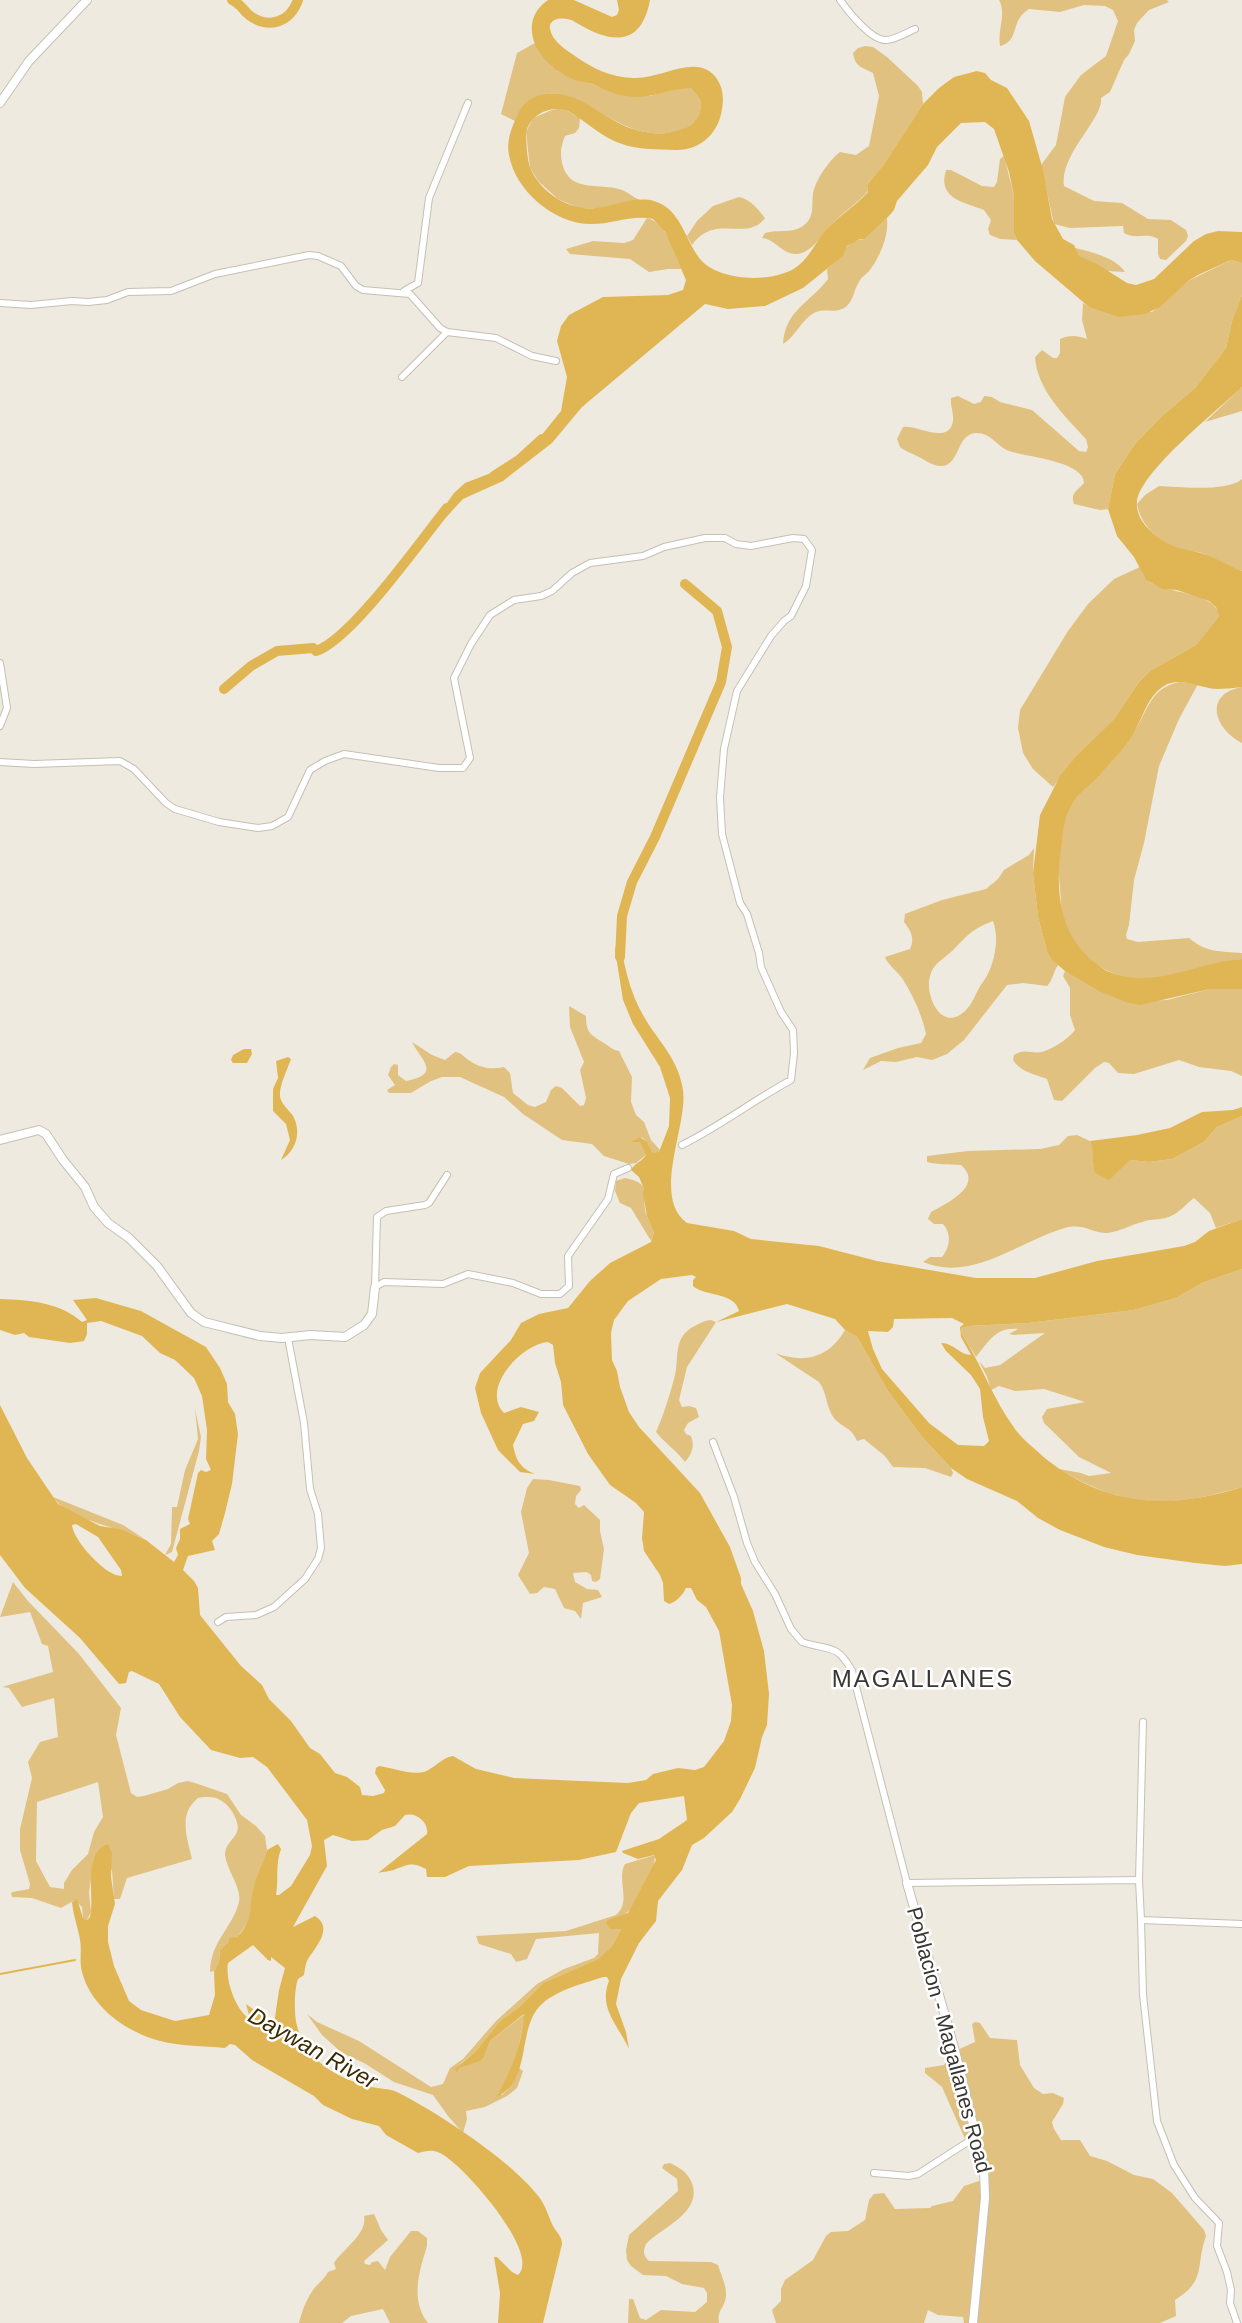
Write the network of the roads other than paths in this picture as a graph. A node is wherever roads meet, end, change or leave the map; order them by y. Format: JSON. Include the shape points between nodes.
{"nodes":[{"id":1,"x":87,"y":0,"type":"edge"},
{"id":2,"x":840,"y":0,"type":"edge"},
{"id":3,"x":915,"y":30,"type":"dead end"},
{"id":4,"x":0,"y":103,"type":"edge"},
{"id":5,"x":468,"y":103,"type":"dead end"},
{"id":6,"x":402,"y":293,"type":"junction"},
{"id":7,"x":0,"y":303,"type":"edge"},
{"id":8,"x":447,"y":332,"type":"junction"},
{"id":9,"x":556,"y":361,"type":"dead end"},
{"id":10,"x":402,"y":377,"type":"dead end"},
{"id":11,"x":0,"y":663,"type":"edge"},
{"id":12,"x":0,"y":726,"type":"edge"},
{"id":13,"x":0,"y":762,"type":"edge"},
{"id":14,"x":0,"y":1140,"type":"edge"},
{"id":15,"x":682,"y":1145,"type":"dead end"},
{"id":16,"x":628,"y":1168,"type":"dead end"},
{"id":17,"x":446,"y":1175,"type":"dead end"},
{"id":18,"x":376,"y":1287,"type":"junction"},
{"id":19,"x":288,"y":1338,"type":"junction"},
{"id":20,"x":713,"y":1442,"type":"dead end"},
{"id":21,"x":218,"y":1622,"type":"dead end"},
{"id":22,"x":1143,"y":1722,"type":"dead end"},
{"id":23,"x":1139,"y":1880,"type":"junction"},
{"id":24,"x":907,"y":1883,"type":"junction"},
{"id":25,"x":1141,"y":1920,"type":"junction"},
{"id":26,"x":1242,"y":1924,"type":"edge"},
{"id":27,"x":977,"y":2136,"type":"junction"},
{"id":28,"x":874,"y":2172,"type":"dead end"},
{"id":29,"x":973,"y":2323,"type":"edge"},
{"id":30,"x":1237,"y":2323,"type":"edge"}],
"edges":[{"from":1,"to":4,"type":"street","via":[[29,61]]},
{"from":2,"to":3,"type":"street","via":[[880,39]]},
{"from":5,"to":6,"type":"street","via":[[429,198],[418,283]]},
{"from":6,"to":7,"type":"street","via":[[363,290],[341,266],[309,255],[215,274],[171,291],[128,292],[88,302]]},
{"from":6,"to":8,"type":"street","via":[[410,293]]},
{"from":8,"to":9,"type":"street","via":[[496,338],[532,356]]},
{"from":8,"to":10,"type":"street"},
{"from":11,"to":12,"type":"street","via":[[7,708]]},
{"from":13,"to":15,"type":"street","via":[[120,761],[175,809],[219,822],[272,826],[291,813],[310,770],[344,754],[463,768],[470,758],[454,678],[490,615],[514,600],[552,592],[590,563],[643,556],[705,538],[751,546],[804,539],[812,550],[806,586],[791,616],[771,636],[737,691],[724,749],[720,797],[722,834],[740,903],[761,967],[793,1030],[791,1080]]},
{"from":14,"to":19,"type":"street","via":[[38,1130],[46,1134],[88,1191],[94,1207],[157,1266],[198,1318],[260,1336]]},
{"from":16,"to":18,"type":"street","via":[[614,1174],[608,1199],[568,1256],[569,1286],[560,1294],[541,1294],[513,1283],[468,1275],[443,1284],[384,1282]]},
{"from":17,"to":18,"type":"street","via":[[429,1203],[377,1217]]},
{"from":18,"to":19,"type":"street","via":[[372,1314],[345,1337]]},
{"from":19,"to":21,"type":"street","via":[[321,1548],[313,1570],[274,1607]]},
{"from":20,"to":24,"type":"street","via":[[747,1543],[791,1629],[802,1642],[839,1651],[852,1671]]},
{"from":22,"to":23,"type":"street"},
{"from":23,"to":24,"type":"street"},
{"from":23,"to":25,"type":"street"},
{"from":24,"to":27,"type":"street","name":"Poblacion - Magallanes Road"},
{"from":25,"to":26,"type":"street"},
{"from":25,"to":30,"type":"street","via":[[1143,1995],[1157,2121],[1174,2165],[1195,2198],[1219,2223],[1217,2246]]},
{"from":27,"to":28,"type":"street","via":[[918,2174]]},
{"from":27,"to":29,"type":"street","name":"Poblacion - Magallanes Road","via":[[986,2184]]}]}
